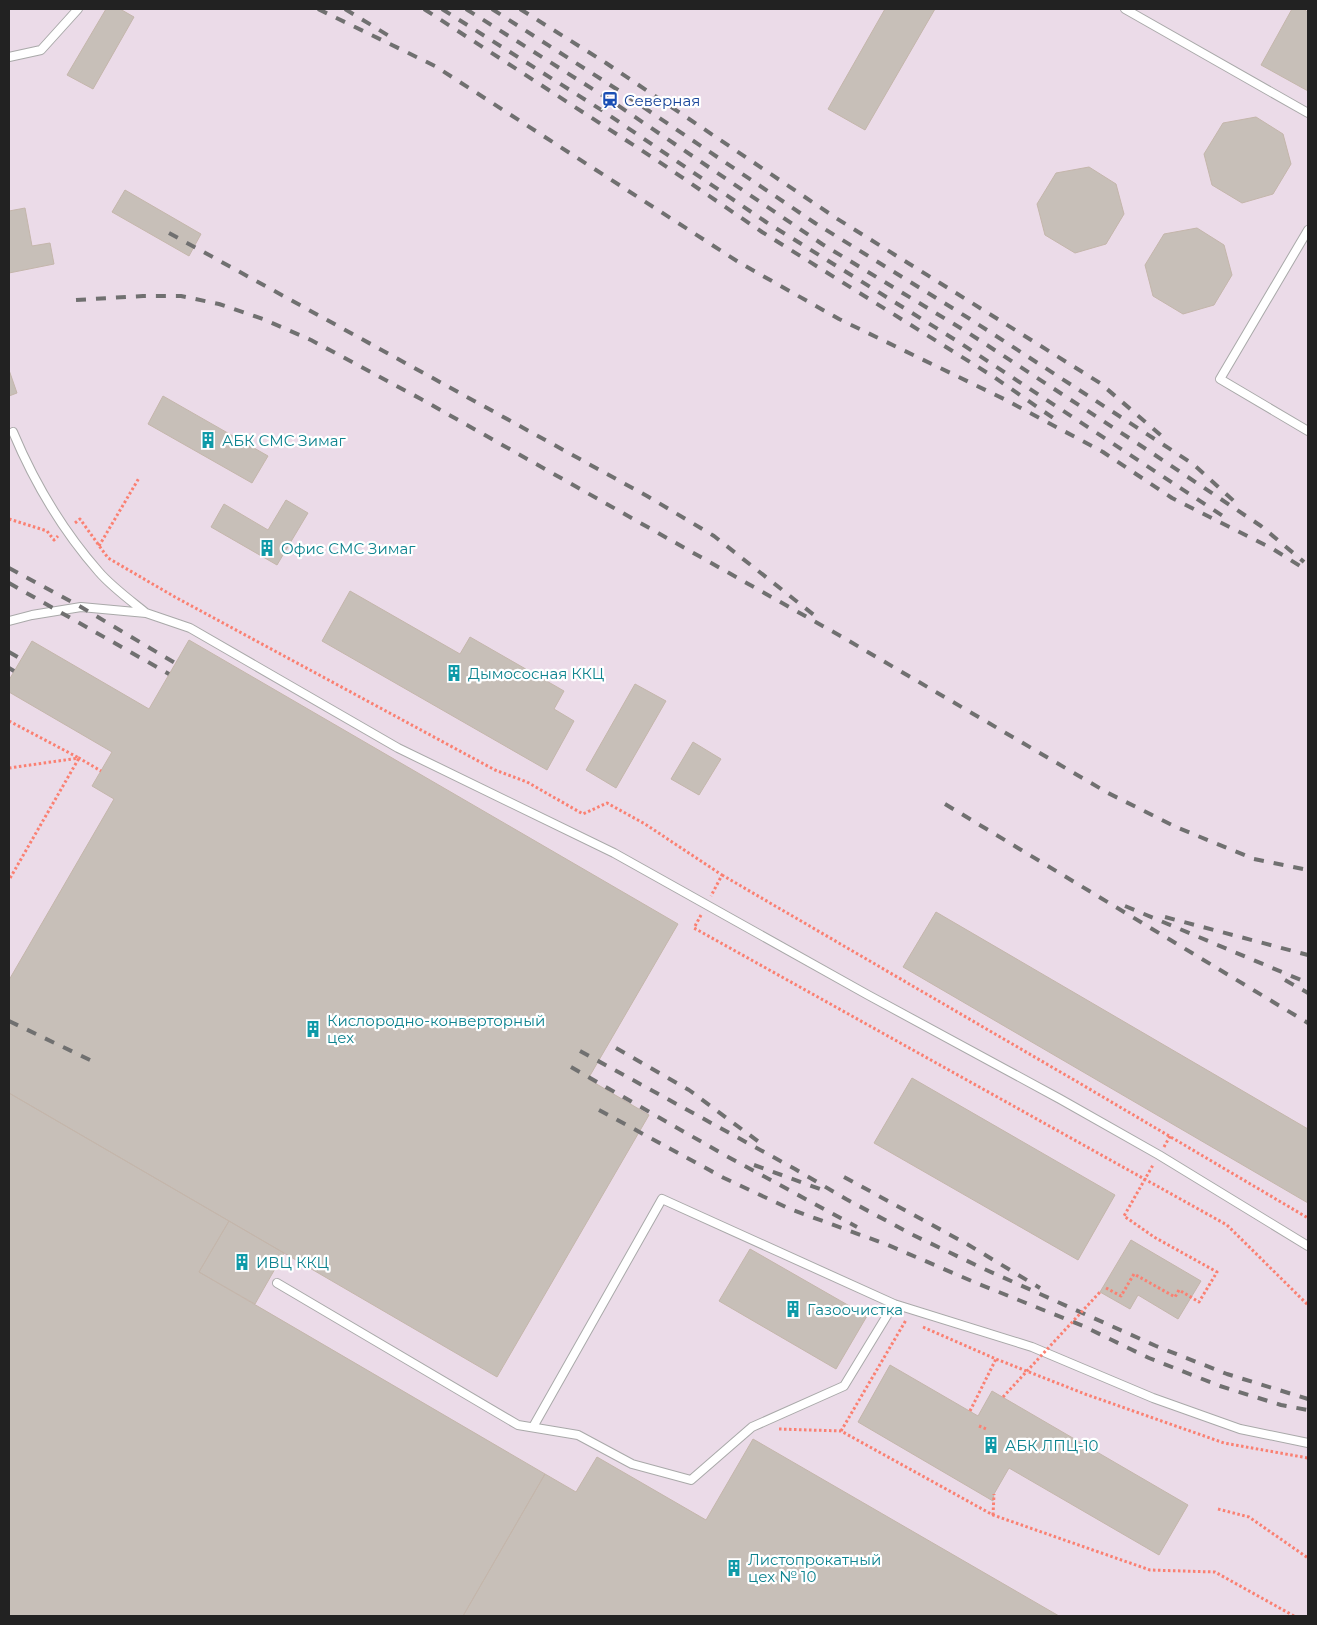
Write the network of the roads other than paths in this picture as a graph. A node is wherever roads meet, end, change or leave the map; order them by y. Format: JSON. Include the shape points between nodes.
{"nodes":[{"id":1,"x":78,"y":9,"type":"edge"},
{"id":2,"x":1125,"y":9,"type":"edge"},
{"id":3,"x":9,"y":57,"type":"edge"},
{"id":4,"x":1308,"y":113,"type":"edge"},
{"id":5,"x":1308,"y":230,"type":"edge"},
{"id":6,"x":1308,"y":431,"type":"edge"},
{"id":7,"x":13,"y":432,"type":"dead end"},
{"id":8,"x":146,"y":613,"type":"junction"},
{"id":9,"x":9,"y":621,"type":"edge"},
{"id":10,"x":1308,"y":1246,"type":"edge"},
{"id":11,"x":277,"y":1283,"type":"dead end"},
{"id":12,"x":894,"y":1304,"type":"junction"},
{"id":13,"x":533,"y":1427,"type":"junction"},
{"id":14,"x":1308,"y":1443,"type":"edge"}],
"edges":[{"from":1,"to":3,"type":"lane","via":[[41,50]]},
{"from":2,"to":4,"type":"lane"},
{"from":5,"to":6,"type":"lane","via":[[1220,379]]},
{"from":7,"to":8,"type":"lane","via":[[28,469],[66,530],[100,574]]},
{"from":8,"to":9,"type":"lane","via":[[80,608]]},
{"from":8,"to":10,"type":"lane","via":[[190,628],[398,748],[614,853],[1159,1155]]},
{"from":11,"to":13,"type":"lane","via":[[518,1425]]},
{"from":12,"to":13,"type":"lane","via":[[844,1386],[752,1427],[691,1480],[632,1464],[578,1435]]},
{"from":12,"to":13,"type":"lane","via":[[662,1198]]},
{"from":12,"to":14,"type":"lane","via":[[1032,1347],[1153,1398],[1240,1429]]}]}
